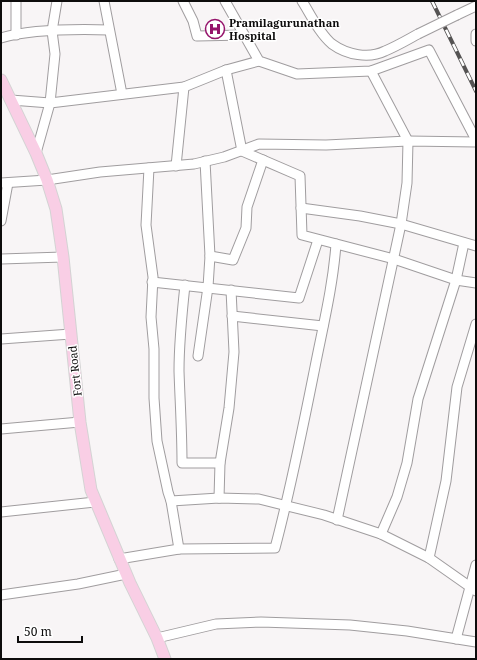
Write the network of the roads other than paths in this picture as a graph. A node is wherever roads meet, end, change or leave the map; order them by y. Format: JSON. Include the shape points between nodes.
{"nodes":[{"id":1,"x":16,"y":1,"type":"edge"},
{"id":2,"x":57,"y":1,"type":"edge"},
{"id":3,"x":104,"y":1,"type":"edge"},
{"id":4,"x":183,"y":1,"type":"edge"},
{"id":5,"x":224,"y":1,"type":"edge"},
{"id":6,"x":302,"y":1,"type":"edge"},
{"id":7,"x":476,"y":6,"type":"edge"},
{"id":8,"x":109,"y":30,"type":"junction"},
{"id":9,"x":52,"y":32,"type":"junction"},
{"id":10,"x":476,"y":34,"type":"edge"},
{"id":11,"x":16,"y":35,"type":"junction"},
{"id":12,"x":244,"y":35,"type":"junction"},
{"id":13,"x":1,"y":38,"type":"edge"},
{"id":14,"x":476,"y":41,"type":"edge"},
{"id":15,"x":259,"y":61,"type":"junction"},
{"id":16,"x":226,"y":70,"type":"junction"},
{"id":17,"x":371,"y":71,"type":"junction"},
{"id":18,"x":1,"y":80,"type":"edge"},
{"id":19,"x":184,"y":87,"type":"junction"},
{"id":20,"x":122,"y":94,"type":"junction"},
{"id":21,"x":11,"y":100,"type":"junction"},
{"id":22,"x":50,"y":103,"type":"junction"},
{"id":23,"x":408,"y":141,"type":"junction"},
{"id":24,"x":476,"y":141,"type":"edge"},
{"id":25,"x":242,"y":151,"type":"junction"},
{"id":26,"x":36,"y":153,"type":"junction"},
{"id":27,"x":263,"y":160,"type":"junction"},
{"id":28,"x":205,"y":161,"type":"junction"},
{"id":29,"x":176,"y":166,"type":"junction"},
{"id":30,"x":149,"y":168,"type":"junction"},
{"id":31,"x":47,"y":180,"type":"junction"},
{"id":32,"x":4,"y":183,"type":"edge"},
{"id":33,"x":301,"y":208,"type":"junction"},
{"id":34,"x":1,"y":221,"type":"edge"},
{"id":35,"x":401,"y":224,"type":"junction"},
{"id":36,"x":318,"y":240,"type":"junction"},
{"id":37,"x":464,"y":243,"type":"junction"},
{"id":38,"x":336,"y":244,"type":"junction"},
{"id":39,"x":476,"y":246,"type":"edge"},
{"id":40,"x":210,"y":256,"type":"junction"},
{"id":41,"x":63,"y":257,"type":"junction"},
{"id":42,"x":1,"y":259,"type":"edge"},
{"id":43,"x":394,"y":259,"type":"junction"},
{"id":44,"x":456,"y":280,"type":"junction"},
{"id":45,"x":152,"y":282,"type":"junction"},
{"id":46,"x":476,"y":283,"type":"edge"},
{"id":47,"x":185,"y":285,"type":"junction"},
{"id":48,"x":208,"y":287,"type":"junction"},
{"id":49,"x":230,"y":290,"type":"junction"},
{"id":50,"x":232,"y":316,"type":"junction"},
{"id":51,"x":476,"y":324,"type":"edge"},
{"id":52,"x":323,"y":326,"type":"junction"},
{"id":53,"x":71,"y":334,"type":"junction"},
{"id":54,"x":1,"y":339,"type":"edge"},
{"id":55,"x":198,"y":356,"type":"dead end"},
{"id":56,"x":80,"y":422,"type":"junction"},
{"id":57,"x":1,"y":429,"type":"edge"},
{"id":58,"x":220,"y":463,"type":"junction"},
{"id":59,"x":218,"y":498,"type":"junction"},
{"id":60,"x":171,"y":501,"type":"junction"},
{"id":61,"x":95,"y":502,"type":"junction"},
{"id":62,"x":286,"y":506,"type":"junction"},
{"id":63,"x":1,"y":512,"type":"edge"},
{"id":64,"x":337,"y":520,"type":"junction"},
{"id":65,"x":381,"y":534,"type":"junction"},
{"id":66,"x":178,"y":549,"type":"junction"},
{"id":67,"x":429,"y":558,"type":"junction"},
{"id":68,"x":119,"y":559,"type":"junction"},
{"id":69,"x":476,"y":565,"type":"edge"},
{"id":70,"x":126,"y":574,"type":"junction"},
{"id":71,"x":473,"y":589,"type":"edge"},
{"id":72,"x":1,"y":595,"type":"edge"},
{"id":73,"x":156,"y":638,"type":"junction"},
{"id":74,"x":456,"y":639,"type":"junction"},
{"id":75,"x":476,"y":642,"type":"edge"},
{"id":76,"x":165,"y":659,"type":"edge"}],
"edges":[{"from":1,"to":11,"type":"street"},
{"from":2,"to":9,"type":"street"},
{"from":3,"to":8,"type":"street"},
{"from":4,"to":12,"type":"street","via":[[197,36]]},
{"from":5,"to":12,"type":"street"},
{"from":6,"to":7,"type":"street","bridge":true,"via":[[322,33],[333,44],[364,56],[384,52]]},
{"from":8,"to":9,"type":"street","via":[[80,29]]},
{"from":8,"to":20,"type":"street"},
{"from":9,"to":11,"type":"street"},
{"from":9,"to":22,"type":"street","via":[[55,54]]},
{"from":10,"to":14,"type":"street"},
{"from":11,"to":13,"type":"street"},
{"from":12,"to":15,"type":"street"},
{"from":15,"to":16,"type":"street"},
{"from":15,"to":17,"type":"street","via":[[297,74]]},
{"from":16,"to":19,"type":"street"},
{"from":16,"to":25,"type":"street"},
{"from":17,"to":23,"type":"street"},
{"from":17,"to":24,"type":"street","via":[[429,50]]},
{"from":18,"to":21,"type":"main road","name":"Fort Road"},
{"from":19,"to":20,"type":"street"},
{"from":19,"to":29,"type":"street"},
{"from":20,"to":22,"type":"street"},
{"from":21,"to":22,"type":"street"},
{"from":21,"to":26,"type":"main road","name":"Fort Road"},
{"from":22,"to":26,"type":"street"},
{"from":23,"to":24,"type":"street"},
{"from":23,"to":25,"type":"street","via":[[326,145],[259,144]]},
{"from":23,"to":35,"type":"street","via":[[407,182]]},
{"from":25,"to":27,"type":"street"},
{"from":25,"to":28,"type":"street"},
{"from":26,"to":31,"type":"main road","name":"Fort Road"},
{"from":27,"to":33,"type":"street","via":[[300,176]]},
{"from":27,"to":40,"type":"street","via":[[247,207],[246,228],[233,260]]},
{"from":28,"to":29,"type":"street"},
{"from":28,"to":40,"type":"street"},
{"from":29,"to":30,"type":"street"},
{"from":30,"to":31,"type":"street"},
{"from":30,"to":45,"type":"street","via":[[146,225]]},
{"from":31,"to":32,"type":"street"},
{"from":31,"to":41,"type":"main road","name":"Fort Road","via":[[56,209]]},
{"from":32,"to":34,"type":"street"},
{"from":33,"to":35,"type":"street"},
{"from":33,"to":36,"type":"street","via":[[302,236]]},
{"from":35,"to":37,"type":"street"},
{"from":35,"to":43,"type":"street"},
{"from":36,"to":38,"type":"street"},
{"from":36,"to":49,"type":"street","via":[[298,298]]},
{"from":37,"to":39,"type":"street"},
{"from":37,"to":44,"type":"street"},
{"from":38,"to":43,"type":"street"},
{"from":38,"to":52,"type":"street","via":[[334,273]]},
{"from":40,"to":48,"type":"street"},
{"from":41,"to":42,"type":"street"},
{"from":41,"to":53,"type":"main road","name":"Fort Road"},
{"from":43,"to":44,"type":"street"},
{"from":43,"to":64,"type":"street"},
{"from":44,"to":46,"type":"street"},
{"from":44,"to":65,"type":"street","via":[[418,399],[398,496]]},
{"from":45,"to":47,"type":"street"},
{"from":45,"to":60,"type":"street","via":[[151,316],[157,441]]},
{"from":47,"to":48,"type":"street"},
{"from":47,"to":58,"type":"street","via":[[179,371],[182,463]]},
{"from":48,"to":49,"type":"street"},
{"from":48,"to":55,"type":"street"},
{"from":49,"to":50,"type":"street"},
{"from":50,"to":52,"type":"street"},
{"from":50,"to":58,"type":"street","via":[[234,352],[229,408]]},
{"from":51,"to":67,"type":"street","via":[[457,387],[446,481]]},
{"from":52,"to":62,"type":"street"},
{"from":53,"to":54,"type":"street"},
{"from":53,"to":56,"type":"main road","name":"Fort Road"},
{"from":56,"to":57,"type":"street"},
{"from":56,"to":61,"type":"main road","name":"Fort Road","via":[[90,490]]},
{"from":58,"to":59,"type":"street"},
{"from":59,"to":60,"type":"street"},
{"from":59,"to":62,"type":"street","via":[[259,499]]},
{"from":60,"to":66,"type":"street"},
{"from":61,"to":63,"type":"street"},
{"from":61,"to":68,"type":"main road","name":"Fort Road"},
{"from":62,"to":64,"type":"street"},
{"from":62,"to":66,"type":"street","via":[[275,548]]},
{"from":64,"to":65,"type":"street"},
{"from":65,"to":67,"type":"street"},
{"from":66,"to":68,"type":"street"},
{"from":67,"to":71,"type":"street"},
{"from":68,"to":70,"type":"main road","name":"Fort Road"},
{"from":69,"to":71,"type":"street"},
{"from":70,"to":72,"type":"street"},
{"from":70,"to":73,"type":"main road","name":"Fort Road"},
{"from":71,"to":74,"type":"street"},
{"from":73,"to":74,"type":"street","via":[[216,624],[261,622],[350,625]]},
{"from":73,"to":76,"type":"main road","name":"Fort Road"},
{"from":74,"to":75,"type":"street"}]}
